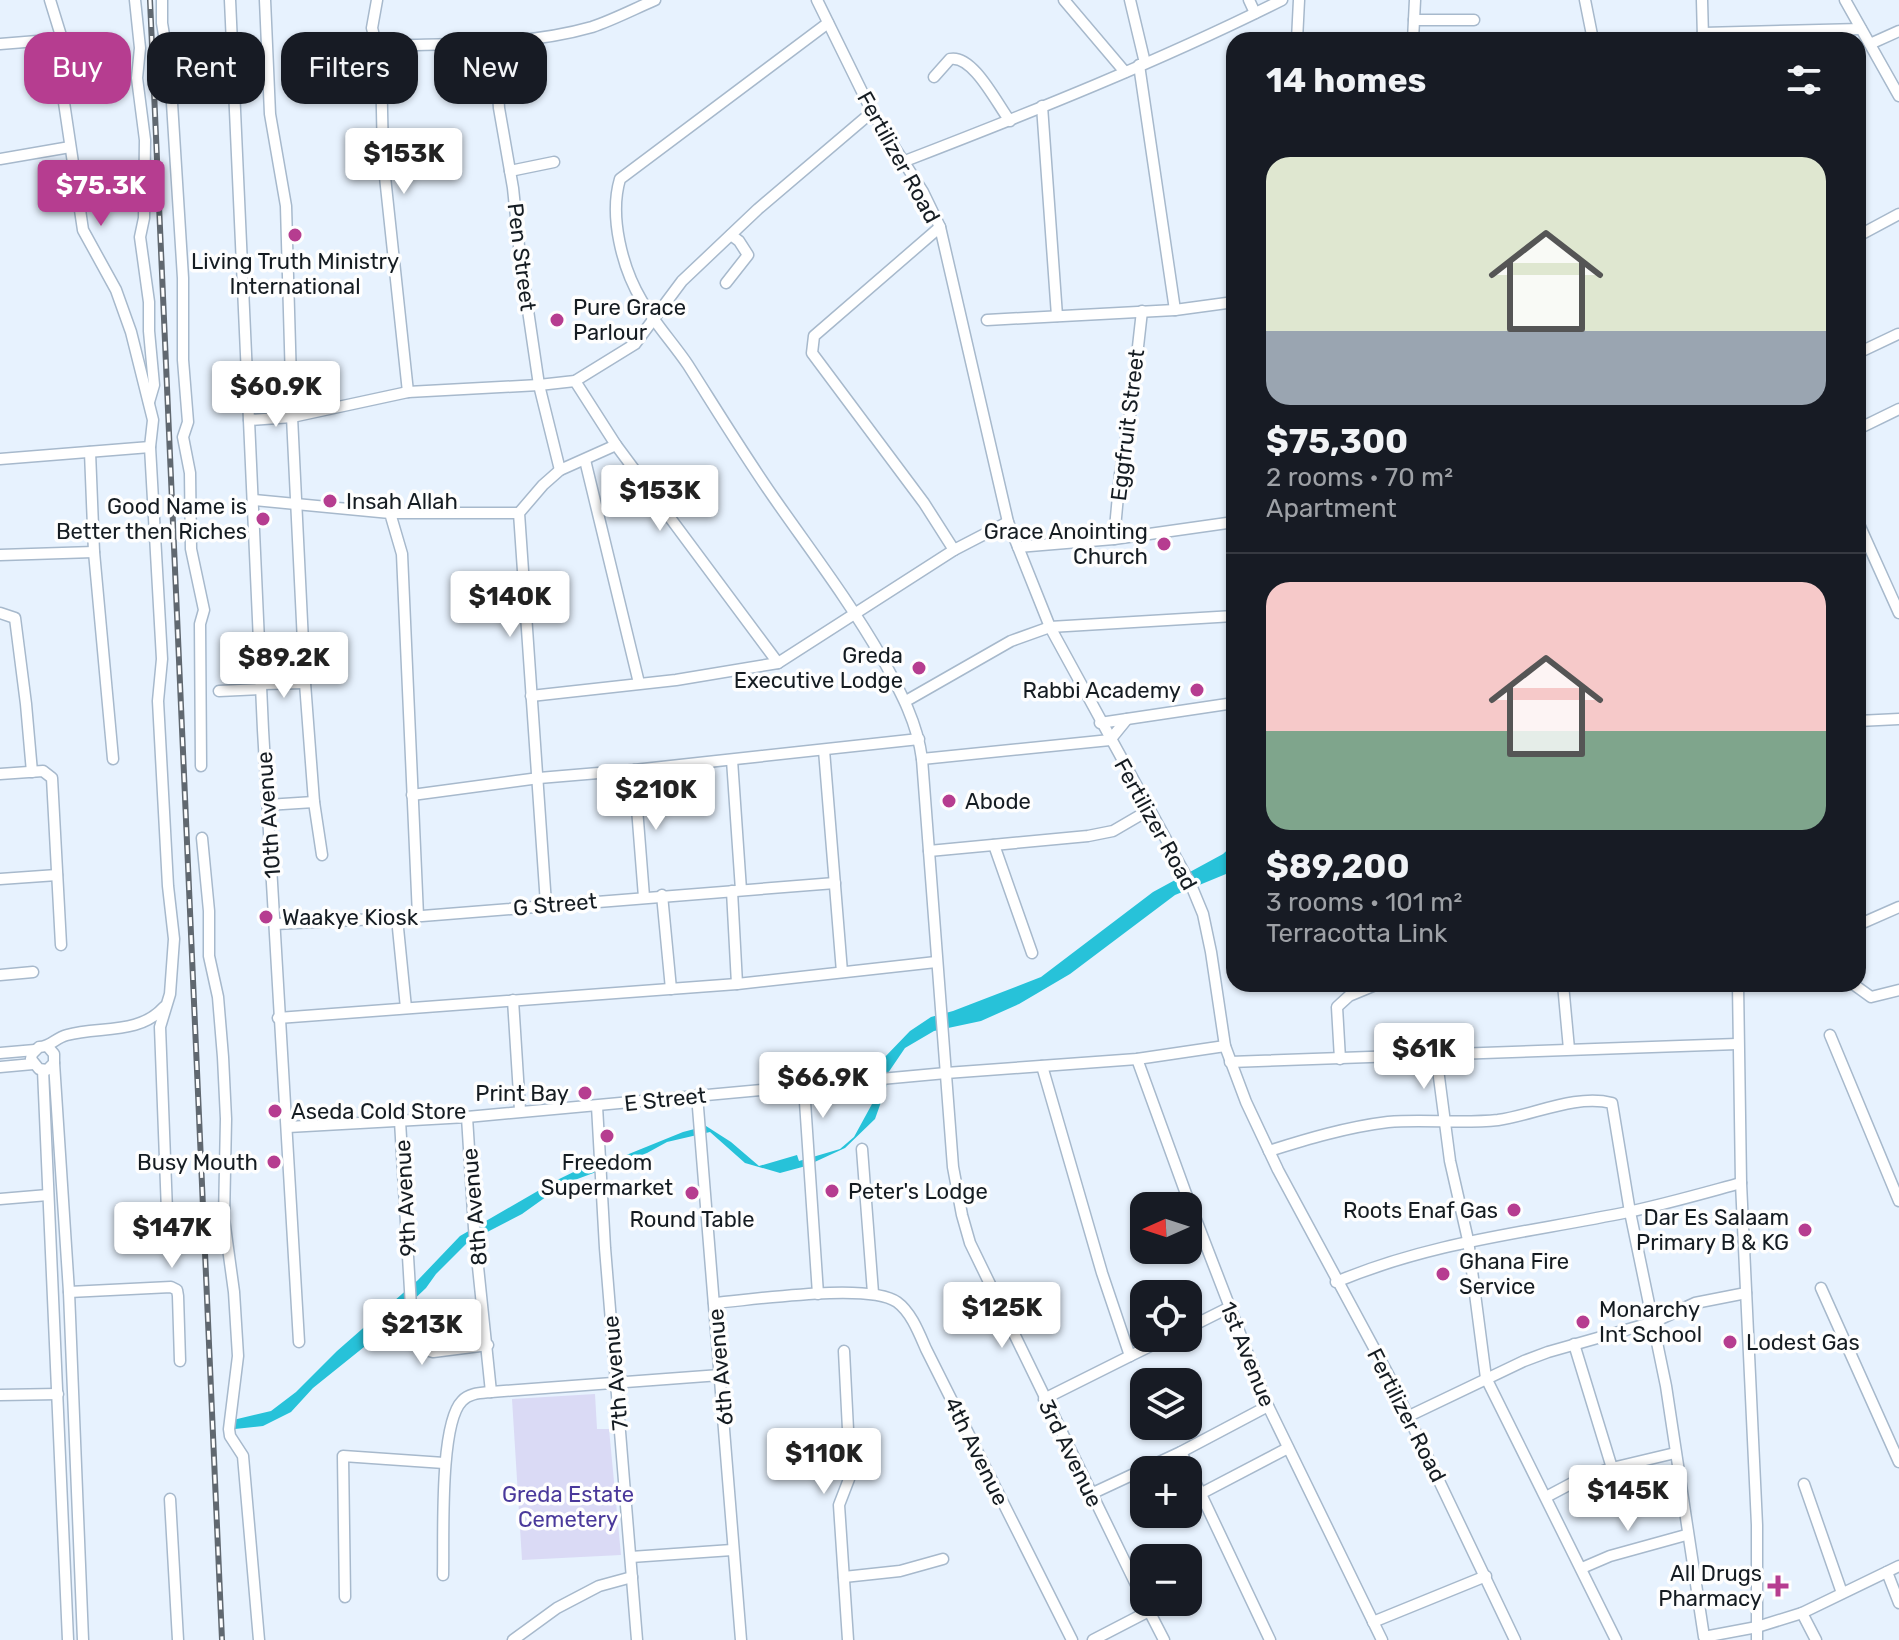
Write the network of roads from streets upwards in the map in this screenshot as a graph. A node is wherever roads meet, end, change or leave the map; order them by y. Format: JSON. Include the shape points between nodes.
{"nodes":[{"id":1,"x":50,"y":0,"type":"edge"},
{"id":2,"x":135,"y":0,"type":"edge"},
{"id":3,"x":162,"y":0,"type":"edge"},
{"id":4,"x":230,"y":0,"type":"edge"},
{"id":5,"x":265,"y":0,"type":"edge"},
{"id":6,"x":377,"y":0,"type":"edge"},
{"id":7,"x":655,"y":0,"type":"edge"},
{"id":8,"x":817,"y":0,"type":"edge"},
{"id":9,"x":1064,"y":0,"type":"edge"},
{"id":10,"x":1130,"y":0,"type":"edge"},
{"id":11,"x":1249,"y":0,"type":"edge"},
{"id":12,"x":1282,"y":0,"type":"edge"},
{"id":13,"x":1299,"y":0,"type":"edge"},
{"id":14,"x":1415,"y":0,"type":"edge"},
{"id":15,"x":1585,"y":0,"type":"edge"},
{"id":16,"x":1702,"y":0,"type":"edge"},
{"id":17,"x":1845,"y":0,"type":"edge"},
{"id":18,"x":1255,"y":13,"type":"junction"},
{"id":19,"x":1414,"y":20,"type":"junction"},
{"id":20,"x":1474,"y":20,"type":"dead end"},
{"id":21,"x":828,"y":23,"type":"junction"},
{"id":22,"x":1861,"y":29,"type":"junction"},
{"id":23,"x":1899,"y":31,"type":"edge"},
{"id":24,"x":60,"y":32,"type":"edge"},
{"id":25,"x":373,"y":32,"type":"edge"},
{"id":26,"x":1297,"y":32,"type":"edge"},
{"id":27,"x":1413,"y":32,"type":"edge"},
{"id":28,"x":1591,"y":32,"type":"edge"},
{"id":29,"x":1703,"y":32,"type":"edge"},
{"id":30,"x":1802,"y":32,"type":"edge"},
{"id":31,"x":1863,"y":32,"type":"edge"},
{"id":32,"x":547,"y":37,"type":"edge"},
{"id":33,"x":1866,"y":37,"type":"edge"},
{"id":34,"x":24,"y":42,"type":"edge"},
{"id":35,"x":0,"y":44,"type":"edge"},
{"id":36,"x":1870,"y":44,"type":"junction"},
{"id":37,"x":1142,"y":64,"type":"junction"},
{"id":38,"x":1125,"y":72,"type":"junction"},
{"id":39,"x":934,"y":77,"type":"dead end"},
{"id":40,"x":1899,"y":96,"type":"edge"},
{"id":41,"x":64,"y":104,"type":"edge"},
{"id":42,"x":382,"y":104,"type":"edge"},
{"id":43,"x":499,"y":104,"type":"edge"},
{"id":44,"x":1042,"y":106,"type":"junction"},
{"id":45,"x":872,"y":112,"type":"junction"},
{"id":46,"x":1010,"y":121,"type":"junction"},
{"id":47,"x":70,"y":147,"type":"junction"},
{"id":48,"x":0,"y":159,"type":"edge"},
{"id":49,"x":905,"y":161,"type":"junction"},
{"id":50,"x":554,"y":162,"type":"dead end"},
{"id":51,"x":510,"y":171,"type":"junction"},
{"id":52,"x":1899,"y":214,"type":"edge"},
{"id":53,"x":940,"y":227,"type":"junction"},
{"id":54,"x":1866,"y":232,"type":"edge"},
{"id":55,"x":731,"y":235,"type":"junction"},
{"id":56,"x":726,"y":283,"type":"dead end"},
{"id":57,"x":1226,"y":303,"type":"edge"},
{"id":58,"x":1175,"y":310,"type":"junction"},
{"id":59,"x":1142,"y":311,"type":"junction"},
{"id":60,"x":1057,"y":316,"type":"junction"},
{"id":61,"x":654,"y":318,"type":"junction"},
{"id":62,"x":987,"y":320,"type":"dead end"},
{"id":63,"x":1898,"y":334,"type":"edge"},
{"id":64,"x":1866,"y":349,"type":"edge"},
{"id":65,"x":575,"y":381,"type":"junction"},
{"id":66,"x":539,"y":385,"type":"junction"},
{"id":67,"x":408,"y":392,"type":"junction"},
{"id":68,"x":149,"y":402,"type":"junction"},
{"id":69,"x":1899,"y":409,"type":"edge"},
{"id":70,"x":292,"y":417,"type":"junction"},
{"id":71,"x":249,"y":420,"type":"junction"},
{"id":72,"x":1866,"y":425,"type":"edge"},
{"id":73,"x":616,"y":445,"type":"junction"},
{"id":74,"x":150,"y":447,"type":"junction"},
{"id":75,"x":90,"y":452,"type":"junction"},
{"id":76,"x":0,"y":459,"type":"edge"},
{"id":77,"x":585,"y":460,"type":"junction"},
{"id":78,"x":560,"y":470,"type":"junction"},
{"id":79,"x":254,"y":500,"type":"junction"},
{"id":80,"x":297,"y":502,"type":"junction"},
{"id":81,"x":390,"y":513,"type":"junction"},
{"id":82,"x":519,"y":513,"type":"junction"},
{"id":83,"x":1008,"y":522,"type":"junction"},
{"id":84,"x":1226,"y":523,"type":"edge"},
{"id":85,"x":1114,"y":539,"type":"junction"},
{"id":86,"x":1866,"y":540,"type":"edge"},
{"id":87,"x":1018,"y":547,"type":"junction"},
{"id":88,"x":954,"y":550,"type":"junction"},
{"id":89,"x":94,"y":552,"type":"junction"},
{"id":90,"x":0,"y":555,"type":"edge"},
{"id":91,"x":855,"y":611,"type":"junction"},
{"id":92,"x":0,"y":613,"type":"edge"},
{"id":93,"x":1899,"y":613,"type":"edge"},
{"id":94,"x":1226,"y":616,"type":"edge"},
{"id":95,"x":1050,"y":627,"type":"junction"},
{"id":96,"x":778,"y":663,"type":"junction"},
{"id":97,"x":305,"y":683,"type":"junction"},
{"id":98,"x":639,"y":683,"type":"junction"},
{"id":99,"x":261,"y":687,"type":"junction"},
{"id":100,"x":219,"y":691,"type":"dead end"},
{"id":101,"x":531,"y":696,"type":"junction"},
{"id":102,"x":906,"y":701,"type":"junction"},
{"id":103,"x":1226,"y":704,"type":"edge"},
{"id":104,"x":1127,"y":719,"type":"junction"},
{"id":105,"x":1899,"y":720,"type":"edge"},
{"id":106,"x":1866,"y":721,"type":"edge"},
{"id":107,"x":1100,"y":723,"type":"junction"},
{"id":108,"x":919,"y":739,"type":"junction"},
{"id":109,"x":1110,"y":740,"type":"junction"},
{"id":110,"x":824,"y":750,"type":"junction"},
{"id":111,"x":113,"y":759,"type":"dead end"},
{"id":112,"x":922,"y":759,"type":"junction"},
{"id":113,"x":732,"y":760,"type":"junction"},
{"id":114,"x":201,"y":766,"type":"dead end"},
{"id":115,"x":634,"y":770,"type":"junction"},
{"id":116,"x":32,"y":772,"type":"junction"},
{"id":117,"x":0,"y":774,"type":"edge"},
{"id":118,"x":539,"y":778,"type":"junction"},
{"id":119,"x":412,"y":795,"type":"junction"},
{"id":120,"x":314,"y":802,"type":"junction"},
{"id":121,"x":267,"y":805,"type":"junction"},
{"id":122,"x":1149,"y":810,"type":"junction"},
{"id":123,"x":202,"y":838,"type":"dead end"},
{"id":124,"x":994,"y":845,"type":"junction"},
{"id":125,"x":929,"y":851,"type":"junction"},
{"id":126,"x":322,"y":855,"type":"dead end"},
{"id":127,"x":57,"y":875,"type":"junction"},
{"id":128,"x":0,"y":879,"type":"edge"},
{"id":129,"x":835,"y":883,"type":"junction"},
{"id":130,"x":736,"y":890,"type":"junction"},
{"id":131,"x":662,"y":895,"type":"junction"},
{"id":132,"x":644,"y":897,"type":"junction"},
{"id":133,"x":546,"y":904,"type":"junction"},
{"id":134,"x":1899,"y":907,"type":"edge"},
{"id":135,"x":418,"y":916,"type":"junction"},
{"id":136,"x":397,"y":918,"type":"junction"},
{"id":137,"x":1866,"y":921,"type":"edge"},
{"id":138,"x":275,"y":924,"type":"junction"},
{"id":139,"x":61,"y":945,"type":"dead end"},
{"id":140,"x":1032,"y":953,"type":"dead end"},
{"id":141,"x":936,"y":962,"type":"junction"},
{"id":142,"x":33,"y":972,"type":"dead end"},
{"id":143,"x":842,"y":972,"type":"junction"},
{"id":144,"x":0,"y":975,"type":"edge"},
{"id":145,"x":737,"y":984,"type":"junction"},
{"id":146,"x":671,"y":989,"type":"junction"},
{"id":147,"x":1899,"y":990,"type":"edge"},
{"id":148,"x":1359,"y":992,"type":"edge"},
{"id":149,"x":1564,"y":992,"type":"edge"},
{"id":150,"x":1738,"y":992,"type":"edge"},
{"id":151,"x":1864,"y":992,"type":"edge"},
{"id":152,"x":513,"y":1000,"type":"junction"},
{"id":153,"x":167,"y":1005,"type":"junction"},
{"id":154,"x":406,"y":1008,"type":"junction"},
{"id":155,"x":278,"y":1018,"type":"junction"},
{"id":156,"x":1830,"y":1035,"type":"dead end"},
{"id":157,"x":1737,"y":1044,"type":"junction"},
{"id":158,"x":1225,"y":1046,"type":"junction"},
{"id":159,"x":48,"y":1047,"type":"junction"},
{"id":160,"x":1569,"y":1049,"type":"junction"},
{"id":161,"x":35,"y":1050,"type":"junction"},
{"id":162,"x":0,"y":1053,"type":"edge"},
{"id":163,"x":1436,"y":1054,"type":"junction"},
{"id":164,"x":1137,"y":1059,"type":"junction"},
{"id":165,"x":1340,"y":1059,"type":"junction"},
{"id":166,"x":1230,"y":1062,"type":"junction"},
{"id":167,"x":54,"y":1063,"type":"junction"},
{"id":168,"x":1042,"y":1066,"type":"junction"},
{"id":169,"x":0,"y":1067,"type":"edge"},
{"id":170,"x":38,"y":1067,"type":"junction"},
{"id":171,"x":946,"y":1073,"type":"junction"},
{"id":172,"x":804,"y":1087,"type":"junction"},
{"id":173,"x":697,"y":1095,"type":"junction"},
{"id":174,"x":597,"y":1106,"type":"junction"},
{"id":175,"x":520,"y":1110,"type":"junction"},
{"id":176,"x":467,"y":1117,"type":"junction"},
{"id":177,"x":400,"y":1121,"type":"junction"},
{"id":178,"x":1446,"y":1123,"type":"junction"},
{"id":179,"x":288,"y":1127,"type":"junction"},
{"id":180,"x":862,"y":1149,"type":"dead end"},
{"id":181,"x":1269,"y":1151,"type":"junction"},
{"id":182,"x":1895,"y":1181,"type":"edge"},
{"id":183,"x":1741,"y":1183,"type":"junction"},
{"id":184,"x":48,"y":1195,"type":"junction"},
{"id":185,"x":0,"y":1199,"type":"edge"},
{"id":186,"x":1899,"y":1201,"type":"edge"},
{"id":187,"x":1630,"y":1212,"type":"junction"},
{"id":188,"x":168,"y":1238,"type":"dead end"},
{"id":189,"x":1468,"y":1240,"type":"junction"},
{"id":190,"x":1336,"y":1282,"type":"junction"},
{"id":191,"x":1821,"y":1288,"type":"dead end"},
{"id":192,"x":69,"y":1292,"type":"junction"},
{"id":193,"x":873,"y":1293,"type":"junction"},
{"id":194,"x":1746,"y":1293,"type":"junction"},
{"id":195,"x":818,"y":1294,"type":"junction"},
{"id":196,"x":714,"y":1303,"type":"junction"},
{"id":197,"x":1230,"y":1307,"type":"junction"},
{"id":198,"x":1202,"y":1321,"type":"edge"},
{"id":199,"x":1654,"y":1322,"type":"junction"},
{"id":200,"x":299,"y":1342,"type":"dead end"},
{"id":201,"x":1574,"y":1344,"type":"junction"},
{"id":202,"x":488,"y":1345,"type":"junction"},
{"id":203,"x":844,"y":1351,"type":"dead end"},
{"id":204,"x":1138,"y":1352,"type":"edge"},
{"id":205,"x":1130,"y":1356,"type":"junction"},
{"id":206,"x":180,"y":1361,"type":"dead end"},
{"id":207,"x":720,"y":1375,"type":"junction"},
{"id":208,"x":1486,"y":1378,"type":"junction"},
{"id":209,"x":616,"y":1382,"type":"junction"},
{"id":210,"x":491,"y":1392,"type":"junction"},
{"id":211,"x":58,"y":1394,"type":"junction"},
{"id":212,"x":0,"y":1395,"type":"edge"},
{"id":213,"x":1044,"y":1399,"type":"junction"},
{"id":214,"x":1268,"y":1406,"type":"junction"},
{"id":215,"x":1409,"y":1416,"type":"junction"},
{"id":216,"x":1288,"y":1448,"type":"junction"},
{"id":217,"x":1181,"y":1452,"type":"junction"},
{"id":218,"x":1675,"y":1453,"type":"junction"},
{"id":219,"x":1183,"y":1456,"type":"edge"},
{"id":220,"x":1899,"y":1462,"type":"edge"},
{"id":221,"x":444,"y":1463,"type":"junction"},
{"id":222,"x":1612,"y":1468,"type":"junction"},
{"id":223,"x":1804,"y":1484,"type":"dead end"},
{"id":224,"x":1202,"y":1493,"type":"joint"},
{"id":225,"x":1091,"y":1494,"type":"junction"},
{"id":226,"x":1546,"y":1497,"type":"junction"},
{"id":227,"x":170,"y":1499,"type":"dead end"},
{"id":228,"x":1686,"y":1535,"type":"junction"},
{"id":229,"x":732,"y":1550,"type":"junction"},
{"id":230,"x":631,"y":1557,"type":"junction"},
{"id":231,"x":943,"y":1559,"type":"dead end"},
{"id":232,"x":1899,"y":1566,"type":"edge"},
{"id":233,"x":1582,"y":1568,"type":"junction"},
{"id":234,"x":1887,"y":1572,"type":"junction"},
{"id":235,"x":1130,"y":1573,"type":"edge"},
{"id":236,"x":443,"y":1575,"type":"dead end"},
{"id":237,"x":1486,"y":1576,"type":"junction"},
{"id":238,"x":632,"y":1577,"type":"junction"},
{"id":239,"x":844,"y":1577,"type":"junction"},
{"id":240,"x":1842,"y":1593,"type":"junction"},
{"id":241,"x":345,"y":1597,"type":"dead end"},
{"id":242,"x":1899,"y":1603,"type":"edge"},
{"id":243,"x":1802,"y":1613,"type":"junction"},
{"id":244,"x":1130,"y":1616,"type":"edge"},
{"id":245,"x":1152,"y":1616,"type":"edge"},
{"id":246,"x":1373,"y":1622,"type":"junction"},
{"id":247,"x":1757,"y":1627,"type":"junction"},
{"id":248,"x":1700,"y":1638,"type":"edge"},
{"id":249,"x":68,"y":1640,"type":"edge"},
{"id":250,"x":83,"y":1640,"type":"edge"},
{"id":251,"x":178,"y":1640,"type":"edge"},
{"id":252,"x":259,"y":1640,"type":"edge"},
{"id":253,"x":513,"y":1640,"type":"edge"},
{"id":254,"x":637,"y":1640,"type":"edge"},
{"id":255,"x":741,"y":1640,"type":"edge"},
{"id":256,"x":848,"y":1640,"type":"edge"},
{"id":257,"x":1072,"y":1640,"type":"edge"},
{"id":258,"x":1093,"y":1640,"type":"edge"},
{"id":259,"x":1164,"y":1640,"type":"edge"},
{"id":260,"x":1270,"y":1640,"type":"edge"},
{"id":261,"x":1382,"y":1640,"type":"edge"},
{"id":262,"x":1515,"y":1640,"type":"edge"},
{"id":263,"x":1616,"y":1640,"type":"edge"},
{"id":264,"x":1757,"y":1640,"type":"edge"},
{"id":265,"x":1816,"y":1640,"type":"edge"}],
"edges":[{"from":1,"to":24,"type":"street"},
{"from":2,"to":68,"type":"street","via":[[145,140],[141,255],[154,385]]},
{"from":3,"to":114,"type":"street","via":[[183,278],[188,422],[183,437],[190,473],[191,549],[204,610]]},
{"from":4,"to":71,"type":"street","name":"10th Avenue"},
{"from":5,"to":70,"type":"street","via":[[270,114],[286,206]]},
{"from":6,"to":25,"type":"street"},
{"from":7,"to":32,"type":"street","via":[[593,27]]},
{"from":8,"to":21,"type":"street","name":"Fertilizer Road"},
{"from":9,"to":38,"type":"street"},
{"from":10,"to":37,"type":"street"},
{"from":11,"to":18,"type":"street"},
{"from":12,"to":18,"type":"street"},
{"from":13,"to":26,"type":"street"},
{"from":14,"to":19,"type":"street"},
{"from":15,"to":28,"type":"street"},
{"from":16,"to":29,"type":"street"},
{"from":17,"to":22,"type":"street"},
{"from":18,"to":37,"type":"street"},
{"from":19,"to":20,"type":"street"},
{"from":19,"to":27,"type":"street"},
{"from":21,"to":45,"type":"street","name":"Fertilizer Road"},
{"from":21,"to":61,"type":"street","name":"3rd Avenue","via":[[620,179],[618,227],[628,273]]},
{"from":22,"to":30,"type":"street"},
{"from":22,"to":31,"type":"street"},
{"from":23,"to":36,"type":"street"},
{"from":33,"to":36,"type":"street"},
{"from":34,"to":35,"type":"street"},
{"from":36,"to":40,"type":"street"},
{"from":37,"to":38,"type":"street"},
{"from":37,"to":58,"type":"street"},
{"from":38,"to":44,"type":"street"},
{"from":39,"to":46,"type":"street","via":[[950,59],[961,59],[976,71]]},
{"from":41,"to":47,"type":"street"},
{"from":42,"to":67,"type":"street"},
{"from":43,"to":51,"type":"street","name":"Pen Street"},
{"from":44,"to":46,"type":"street"},
{"from":44,"to":60,"type":"street"},
{"from":45,"to":49,"type":"street","name":"Fertilizer Road"},
{"from":45,"to":55,"type":"street"},
{"from":46,"to":49,"type":"street"},
{"from":47,"to":48,"type":"street"},
{"from":47,"to":68,"type":"street","via":[[83,230],[116,290]]},
{"from":49,"to":53,"type":"street","name":"Fertilizer Road"},
{"from":50,"to":51,"type":"street"},
{"from":51,"to":66,"type":"street","name":"Pen Street"},
{"from":52,"to":54,"type":"street"},
{"from":53,"to":83,"type":"street","name":"Fertilizer Road"},
{"from":53,"to":88,"type":"street","via":[[811,344],[812,353]]},
{"from":55,"to":56,"type":"street","via":[[748,255]]},
{"from":55,"to":61,"type":"street","via":[[682,281]]},
{"from":57,"to":58,"type":"street"},
{"from":58,"to":59,"type":"street"},
{"from":59,"to":60,"type":"street"},
{"from":59,"to":85,"type":"street","name":"Eggfruit Street"},
{"from":60,"to":62,"type":"street"},
{"from":61,"to":65,"type":"street","via":[[635,344]]},
{"from":61,"to":91,"type":"street","name":"3rd Avenue"},
{"from":63,"to":64,"type":"street"},
{"from":65,"to":66,"type":"street"},
{"from":65,"to":73,"type":"street"},
{"from":66,"to":67,"type":"street"},
{"from":66,"to":78,"type":"street","name":"Pen Street"},
{"from":67,"to":70,"type":"street"},
{"from":68,"to":74,"type":"street"},
{"from":69,"to":72,"type":"street"},
{"from":70,"to":71,"type":"street"},
{"from":70,"to":80,"type":"street"},
{"from":71,"to":79,"type":"street","name":"10th Avenue"},
{"from":73,"to":77,"type":"street"},
{"from":73,"to":96,"type":"street"},
{"from":74,"to":75,"type":"street"},
{"from":74,"to":153,"type":"street","via":[[162,659],[158,701],[174,939]]},
{"from":75,"to":76,"type":"street"},
{"from":75,"to":89,"type":"street"},
{"from":77,"to":78,"type":"street"},
{"from":77,"to":98,"type":"street"},
{"from":78,"to":82,"type":"street"},
{"from":79,"to":80,"type":"street"},
{"from":79,"to":99,"type":"street","name":"10th Avenue"},
{"from":80,"to":81,"type":"street"},
{"from":80,"to":97,"type":"street"},
{"from":81,"to":82,"type":"street"},
{"from":81,"to":119,"type":"street","via":[[402,554]]},
{"from":82,"to":101,"type":"street"},
{"from":83,"to":87,"type":"street","name":"Fertilizer Road"},
{"from":83,"to":88,"type":"street"},
{"from":84,"to":85,"type":"street"},
{"from":85,"to":87,"type":"street"},
{"from":86,"to":93,"type":"street"},
{"from":87,"to":95,"type":"street","name":"Fertilizer Road"},
{"from":88,"to":91,"type":"street"},
{"from":89,"to":90,"type":"street"},
{"from":89,"to":111,"type":"street"},
{"from":91,"to":96,"type":"street"},
{"from":91,"to":102,"type":"street","name":"3rd Avenue"},
{"from":92,"to":116,"type":"street","via":[[15,618]]},
{"from":94,"to":95,"type":"street"},
{"from":95,"to":102,"type":"street","via":[[1011,641]]},
{"from":95,"to":107,"type":"street","name":"Fertilizer Road"},
{"from":96,"to":98,"type":"street"},
{"from":97,"to":99,"type":"street"},
{"from":97,"to":120,"type":"street"},
{"from":98,"to":101,"type":"street"},
{"from":99,"to":100,"type":"street"},
{"from":99,"to":121,"type":"street","name":"10th Avenue"},
{"from":101,"to":118,"type":"street"},
{"from":102,"to":108,"type":"street","name":"3rd Avenue"},
{"from":103,"to":104,"type":"street"},
{"from":104,"to":107,"type":"street"},
{"from":104,"to":109,"type":"street"},
{"from":105,"to":106,"type":"street"},
{"from":107,"to":109,"type":"street","name":"Fertilizer Road"},
{"from":108,"to":110,"type":"street"},
{"from":108,"to":112,"type":"street","name":"3rd Avenue"},
{"from":109,"to":112,"type":"street"},
{"from":109,"to":122,"type":"street","name":"Fertilizer Road"},
{"from":110,"to":113,"type":"street"},
{"from":110,"to":129,"type":"street"},
{"from":112,"to":125,"type":"street","name":"3rd Avenue"},
{"from":113,"to":115,"type":"street"},
{"from":113,"to":130,"type":"street"},
{"from":115,"to":118,"type":"street"},
{"from":115,"to":132,"type":"street"},
{"from":116,"to":117,"type":"street"},
{"from":116,"to":127,"type":"street","via":[[43,771],[52,778]]},
{"from":118,"to":119,"type":"street"},
{"from":118,"to":133,"type":"street"},
{"from":119,"to":135,"type":"street"},
{"from":120,"to":121,"type":"street"},
{"from":120,"to":126,"type":"street"},
{"from":121,"to":138,"type":"street","name":"10th Avenue"},
{"from":122,"to":124,"type":"street","via":[[1113,831]]},
{"from":122,"to":158,"type":"street","name":"Fertilizer Road","via":[[1203,914]]},
{"from":123,"to":252,"type":"street","via":[[209,956],[223,1057],[224,1219],[238,1356],[229,1429],[243,1456]]},
{"from":124,"to":125,"type":"street"},
{"from":124,"to":140,"type":"street"},
{"from":125,"to":141,"type":"street","name":"3rd Avenue"},
{"from":127,"to":128,"type":"street"},
{"from":127,"to":139,"type":"street"},
{"from":129,"to":130,"type":"street","name":"G Street"},
{"from":129,"to":143,"type":"street"},
{"from":130,"to":131,"type":"street","name":"G Street"},
{"from":130,"to":145,"type":"street"},
{"from":131,"to":132,"type":"street","name":"G Street"},
{"from":131,"to":146,"type":"street"},
{"from":132,"to":133,"type":"street","name":"G Street"},
{"from":133,"to":135,"type":"street","name":"G Street"},
{"from":134,"to":137,"type":"street"},
{"from":135,"to":136,"type":"street","name":"G Street"},
{"from":136,"to":138,"type":"street","name":"G Street"},
{"from":136,"to":154,"type":"street"},
{"from":138,"to":155,"type":"street","name":"10th Avenue"},
{"from":141,"to":143,"type":"street"},
{"from":141,"to":171,"type":"street","name":"3rd Avenue"},
{"from":142,"to":144,"type":"street"},
{"from":143,"to":145,"type":"street"},
{"from":145,"to":146,"type":"street"},
{"from":146,"to":152,"type":"street"},
{"from":147,"to":151,"type":"street","via":[[1871,997]]},
{"from":148,"to":165,"type":"street","via":[[1337,1007]]},
{"from":149,"to":160,"type":"street"},
{"from":150,"to":157,"type":"street"},
{"from":152,"to":154,"type":"street"},
{"from":152,"to":175,"type":"street"},
{"from":153,"to":159,"type":"street","via":[[142,1022],[61,1037]]},
{"from":153,"to":188,"type":"street","via":[[160,1041]]},
{"from":154,"to":155,"type":"street"},
{"from":155,"to":179,"type":"street","name":"10th Avenue"},
{"from":156,"to":182,"type":"street"},
{"from":157,"to":160,"type":"street"},
{"from":157,"to":183,"type":"street"},
{"from":158,"to":164,"type":"street","name":"E Street"},
{"from":158,"to":166,"type":"street","name":"Fertilizer Road"},
{"from":159,"to":161,"type":"street"},
{"from":159,"to":167,"type":"street"},
{"from":160,"to":163,"type":"street"},
{"from":161,"to":162,"type":"street"},
{"from":161,"to":170,"type":"street","via":[[31,1059]]},
{"from":163,"to":165,"type":"street"},
{"from":163,"to":178,"type":"street"},
{"from":164,"to":168,"type":"street","name":"E Street"},
{"from":164,"to":197,"type":"street","name":"1st Avenue"},
{"from":165,"to":166,"type":"street"},
{"from":166,"to":181,"type":"street","name":"Fertilizer Road"},
{"from":167,"to":170,"type":"street"},
{"from":167,"to":192,"type":"street"},
{"from":168,"to":171,"type":"street","name":"E Street"},
{"from":168,"to":205,"type":"street"},
{"from":169,"to":170,"type":"street"},
{"from":170,"to":184,"type":"street"},
{"from":171,"to":172,"type":"street","name":"E Street"},
{"from":171,"to":213,"type":"street","name":"3rd Avenue","via":[[953,1167],[970,1243]]},
{"from":172,"to":173,"type":"street","name":"E Street"},
{"from":172,"to":195,"type":"street"},
{"from":173,"to":174,"type":"street","name":"E Street"},
{"from":173,"to":196,"type":"street","name":"6th Avenue"},
{"from":174,"to":175,"type":"street","name":"E Street"},
{"from":174,"to":209,"type":"street","name":"7th Avenue"},
{"from":175,"to":176,"type":"street","name":"E Street"},
{"from":176,"to":177,"type":"street","name":"E Street"},
{"from":176,"to":202,"type":"street","name":"8th Avenue"},
{"from":177,"to":179,"type":"street","name":"E Street"},
{"from":177,"to":202,"type":"street","name":"9th Avenue","via":[[411,1307],[419,1348]]},
{"from":178,"to":181,"type":"street","via":[[1385,1123],[1318,1135]]},
{"from":178,"to":187,"type":"street","via":[[1499,1120],[1610,1101]]},
{"from":178,"to":189,"type":"street"},
{"from":179,"to":200,"type":"street","name":"10th Avenue"},
{"from":180,"to":193,"type":"street"},
{"from":181,"to":190,"type":"street","name":"Fertilizer Road"},
{"from":182,"to":186,"type":"street"},
{"from":183,"to":187,"type":"street"},
{"from":183,"to":194,"type":"street"},
{"from":184,"to":185,"type":"street"},
{"from":184,"to":211,"type":"street"},
{"from":187,"to":189,"type":"street"},
{"from":187,"to":199,"type":"street"},
{"from":189,"to":190,"type":"street","via":[[1375,1265]]},
{"from":189,"to":208,"type":"street"},
{"from":190,"to":215,"type":"street","name":"Fertilizer Road"},
{"from":191,"to":220,"type":"street"},
{"from":192,"to":206,"type":"street","via":[[177,1290]]},
{"from":192,"to":250,"type":"street"},
{"from":193,"to":195,"type":"street"},
{"from":193,"to":257,"type":"street","name":"4th Avenue","via":[[899,1303],[910,1316]]},
{"from":194,"to":199,"type":"street","via":[[1695,1303]]},
{"from":194,"to":247,"type":"street"},
{"from":195,"to":196,"type":"street"},
{"from":196,"to":207,"type":"street","name":"6th Avenue"},
{"from":197,"to":198,"type":"street"},
{"from":197,"to":214,"type":"street","name":"1st Avenue"},
{"from":199,"to":201,"type":"street"},
{"from":199,"to":218,"type":"street"},
{"from":201,"to":208,"type":"street"},
{"from":201,"to":222,"type":"street"},
{"from":202,"to":210,"type":"street","name":"8th Avenue"},
{"from":203,"to":239,"type":"street","via":[[850,1469],[839,1505]]},
{"from":204,"to":205,"type":"street"},
{"from":205,"to":213,"type":"street"},
{"from":207,"to":209,"type":"street"},
{"from":207,"to":229,"type":"street","name":"6th Avenue"},
{"from":208,"to":215,"type":"street"},
{"from":208,"to":226,"type":"street"},
{"from":209,"to":210,"type":"street"},
{"from":209,"to":230,"type":"street","name":"7th Avenue"},
{"from":210,"to":221,"type":"street","via":[[470,1395],[456,1409]]},
{"from":211,"to":212,"type":"street"},
{"from":211,"to":249,"type":"street"},
{"from":213,"to":225,"type":"street","name":"3rd Avenue"},
{"from":214,"to":216,"type":"street","name":"1st Avenue"},
{"from":214,"to":217,"type":"street"},
{"from":215,"to":237,"type":"street","name":"Fertilizer Road"},
{"from":216,"to":224,"type":"street"},
{"from":216,"to":246,"type":"street","name":"1st Avenue"},
{"from":217,"to":219,"type":"street"},
{"from":217,"to":225,"type":"street"},
{"from":218,"to":222,"type":"street"},
{"from":218,"to":228,"type":"street"},
{"from":221,"to":236,"type":"street"},
{"from":221,"to":241,"type":"street","via":[[343,1456]]},
{"from":222,"to":226,"type":"street"},
{"from":223,"to":240,"type":"street"},
{"from":224,"to":260,"type":"street"},
{"from":225,"to":235,"type":"street","name":"3rd Avenue"},
{"from":226,"to":233,"type":"street"},
{"from":227,"to":251,"type":"street"},
{"from":228,"to":233,"type":"street"},
{"from":228,"to":248,"type":"street"},
{"from":229,"to":230,"type":"street"},
{"from":229,"to":255,"type":"street","name":"6th Avenue"},
{"from":230,"to":238,"type":"street","name":"7th Avenue"},
{"from":231,"to":239,"type":"street","via":[[900,1571]]},
{"from":232,"to":234,"type":"street"},
{"from":233,"to":263,"type":"street"},
{"from":234,"to":240,"type":"street"},
{"from":234,"to":242,"type":"street"},
{"from":237,"to":246,"type":"street"},
{"from":237,"to":262,"type":"street","name":"Fertilizer Road"},
{"from":238,"to":253,"type":"street","via":[[599,1586],[557,1608]]},
{"from":238,"to":254,"type":"street","name":"7th Avenue"},
{"from":239,"to":256,"type":"street"},
{"from":240,"to":243,"type":"street"},
{"from":243,"to":247,"type":"street"},
{"from":243,"to":265,"type":"street"},
{"from":244,"to":258,"type":"street"},
{"from":245,"to":259,"type":"street","name":"3rd Avenue"},
{"from":246,"to":261,"type":"street","name":"1st Avenue"},
{"from":247,"to":248,"type":"street"},
{"from":247,"to":264,"type":"street"}]}
